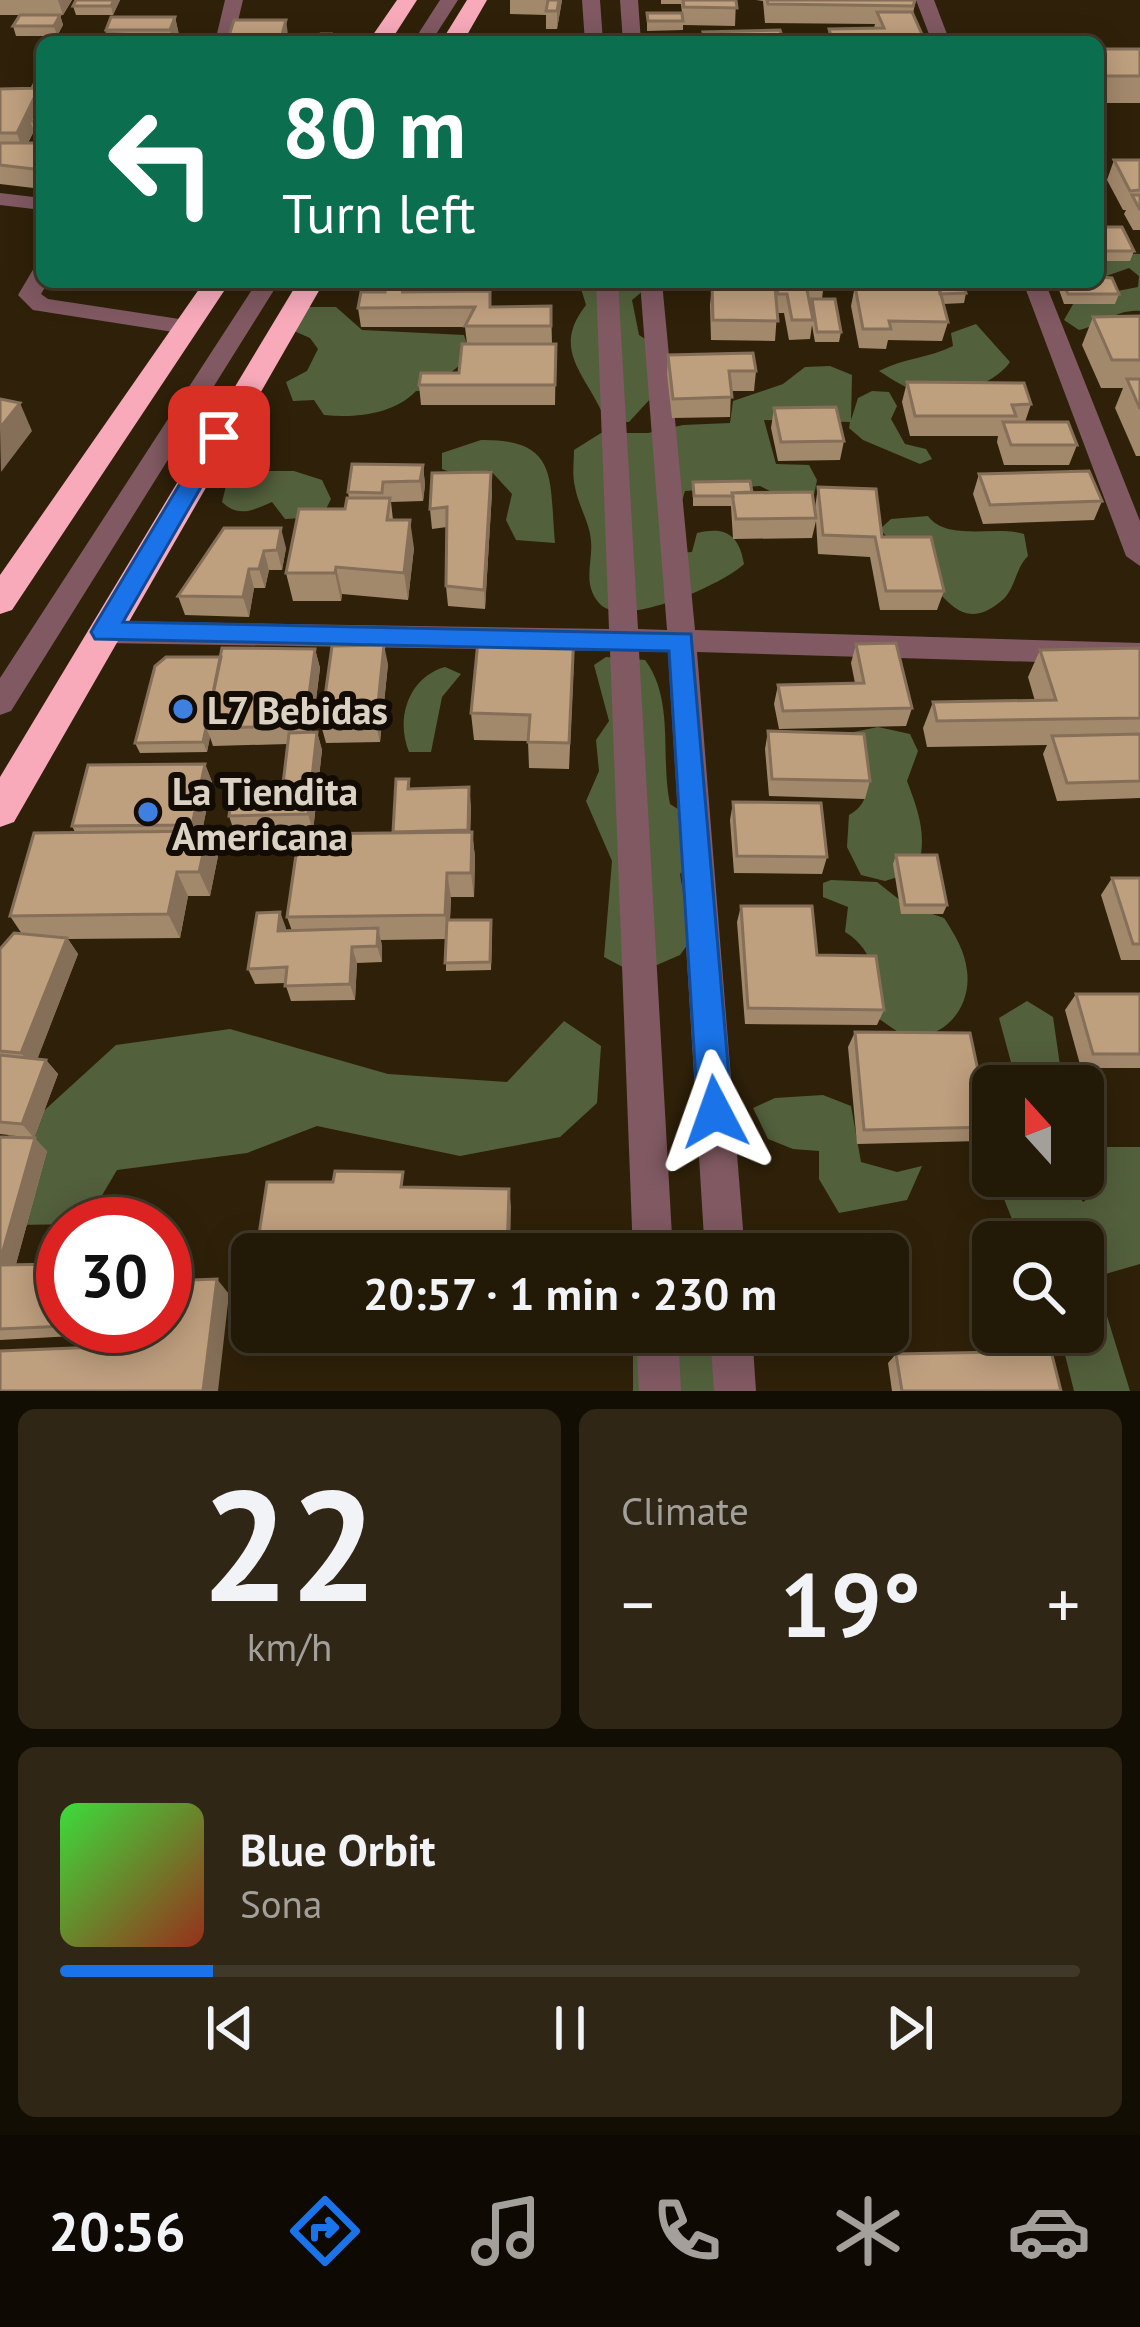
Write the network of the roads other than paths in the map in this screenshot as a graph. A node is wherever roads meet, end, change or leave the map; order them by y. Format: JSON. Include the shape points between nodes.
{"nodes":[{"id":1,"x":235,"y":0,"type":"edge"},
{"id":2,"x":407,"y":0,"type":"edge"},
{"id":3,"x":449,"y":0,"type":"edge"},
{"id":4,"x":477,"y":0,"type":"edge"},
{"id":5,"x":591,"y":0,"type":"edge"},
{"id":6,"x":629,"y":0,"type":"edge"},
{"id":7,"x":925,"y":0,"type":"edge"},
{"id":8,"x":226,"y":36,"type":"edge"},
{"id":9,"x":383,"y":36,"type":"edge"},
{"id":10,"x":426,"y":36,"type":"edge"},
{"id":11,"x":456,"y":36,"type":"edge"},
{"id":12,"x":594,"y":36,"type":"edge"},
{"id":13,"x":632,"y":36,"type":"edge"},
{"id":14,"x":939,"y":36,"type":"edge"},
{"id":15,"x":0,"y":199,"type":"edge"},
{"id":16,"x":36,"y":203,"type":"edge"},
{"id":17,"x":36,"y":282,"type":"edge"},
{"id":18,"x":213,"y":288,"type":"edge"},
{"id":19,"x":264,"y":288,"type":"edge"},
{"id":20,"x":307,"y":288,"type":"edge"},
{"id":21,"x":607,"y":288,"type":"edge"},
{"id":22,"x":651,"y":288,"type":"edge"},
{"id":23,"x":1036,"y":288,"type":"edge"},
{"id":24,"x":186,"y":327,"type":"junction"},
{"id":25,"x":1140,"y":556,"type":"edge"},
{"id":26,"x":0,"y":601,"type":"edge"},
{"id":27,"x":104,"y":632,"type":"junction"},
{"id":28,"x":622,"y":640,"type":"junction"},
{"id":29,"x":682,"y":641,"type":"junction"},
{"id":30,"x":1140,"y":654,"type":"edge"},
{"id":31,"x":0,"y":703,"type":"edge"},
{"id":32,"x":0,"y":811,"type":"edge"},
{"id":33,"x":652,"y":1233,"type":"edge"},
{"id":34,"x":724,"y":1233,"type":"edge"},
{"id":35,"x":658,"y":1353,"type":"edge"},
{"id":36,"x":732,"y":1353,"type":"edge"},
{"id":37,"x":660,"y":1391,"type":"edge"},
{"id":38,"x":735,"y":1391,"type":"edge"}],
"edges":[{"from":1,"to":8,"type":"street"},
{"from":2,"to":9,"type":"highway"},
{"from":3,"to":10,"type":"street"},
{"from":4,"to":11,"type":"highway"},
{"from":5,"to":12,"type":"street"},
{"from":6,"to":13,"type":"street"},
{"from":7,"to":14,"type":"street"},
{"from":15,"to":16,"type":"street"},
{"from":17,"to":24,"type":"street","via":[[28,295],[41,305]]},
{"from":18,"to":24,"type":"highway"},
{"from":19,"to":31,"type":"street"},
{"from":20,"to":27,"type":"highway"},
{"from":21,"to":28,"type":"street"},
{"from":22,"to":29,"type":"street"},
{"from":23,"to":25,"type":"street"},
{"from":24,"to":26,"type":"highway"},
{"from":27,"to":28,"type":"street"},
{"from":27,"to":32,"type":"highway"},
{"from":28,"to":29,"type":"street"},
{"from":28,"to":33,"type":"street"},
{"from":29,"to":30,"type":"street"},
{"from":29,"to":34,"type":"street"},
{"from":35,"to":37,"type":"street"},
{"from":36,"to":38,"type":"street"}]}
